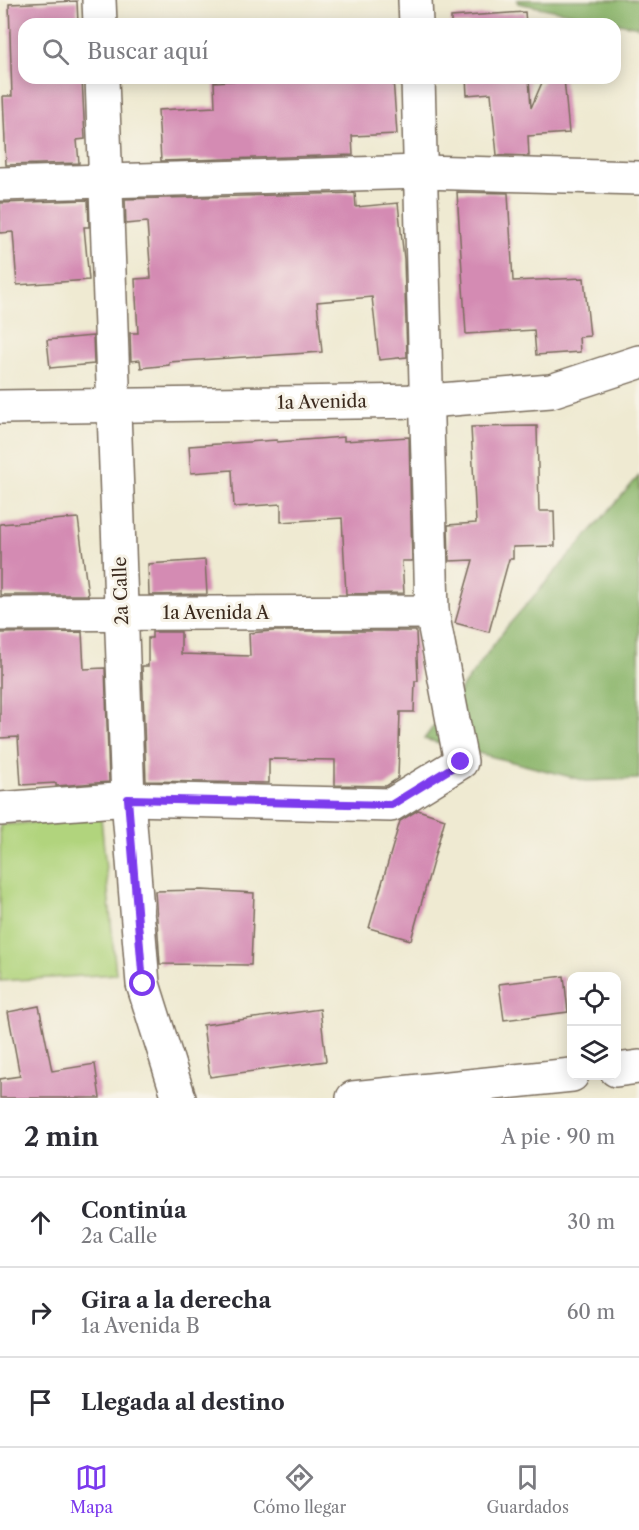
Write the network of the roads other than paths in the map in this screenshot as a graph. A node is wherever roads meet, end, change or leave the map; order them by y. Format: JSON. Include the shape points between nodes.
{"nodes":[{"id":1,"x":99,"y":0,"type":"edge"},
{"id":2,"x":415,"y":0,"type":"edge"},
{"id":3,"x":100,"y":18,"type":"edge"},
{"id":4,"x":416,"y":18,"type":"edge"},
{"id":5,"x":102,"y":84,"type":"edge"},
{"id":6,"x":418,"y":84,"type":"edge"},
{"id":7,"x":422,"y":172,"type":"junction"},
{"id":8,"x":639,"y":178,"type":"edge"},
{"id":9,"x":105,"y":181,"type":"junction"},
{"id":10,"x":0,"y":184,"type":"edge"},
{"id":11,"x":639,"y":362,"type":"edge"},
{"id":12,"x":428,"y":401,"type":"junction"},
{"id":13,"x":112,"y":404,"type":"junction"},
{"id":14,"x":0,"y":407,"type":"edge"},
{"id":15,"x":432,"y":612,"type":"junction"},
{"id":16,"x":0,"y":614,"type":"edge"},
{"id":17,"x":122,"y":614,"type":"junction"},
{"id":18,"x":128,"y":799,"type":"junction"},
{"id":19,"x":0,"y":809,"type":"edge"},
{"id":20,"x":639,"y":1067,"type":"edge"},
{"id":21,"x":621,"y":1069,"type":"edge"},
{"id":22,"x":567,"y":1076,"type":"edge"},
{"id":23,"x":179,"y":1098,"type":"edge"},
{"id":24,"x":353,"y":1098,"type":"edge"}],
"edges":[{"from":1,"to":3,"type":"street"},
{"from":2,"to":4,"type":"street"},
{"from":5,"to":9,"type":"street","name":"2a Calle"},
{"from":6,"to":7,"type":"street"},
{"from":7,"to":8,"type":"street"},
{"from":7,"to":9,"type":"street"},
{"from":7,"to":12,"type":"street"},
{"from":9,"to":10,"type":"street"},
{"from":9,"to":13,"type":"street","name":"2a Calle"},
{"from":11,"to":12,"type":"street","name":"1a Avenida","via":[[551,391]]},
{"from":12,"to":13,"type":"street","name":"1a Avenida"},
{"from":12,"to":15,"type":"street"},
{"from":13,"to":14,"type":"street","name":"1a Avenida"},
{"from":13,"to":17,"type":"street","name":"2a Calle"},
{"from":15,"to":17,"type":"street","name":"1a Avenida A"},
{"from":15,"to":18,"type":"street","via":[[461,762],[391,805]]},
{"from":16,"to":17,"type":"street","name":"1a Avenida A"},
{"from":17,"to":18,"type":"street","name":"2a Calle"},
{"from":18,"to":19,"type":"street"},
{"from":18,"to":23,"type":"street","name":"2a Calle","via":[[143,984]]},
{"from":20,"to":21,"type":"street"},
{"from":22,"to":24,"type":"street"}]}
